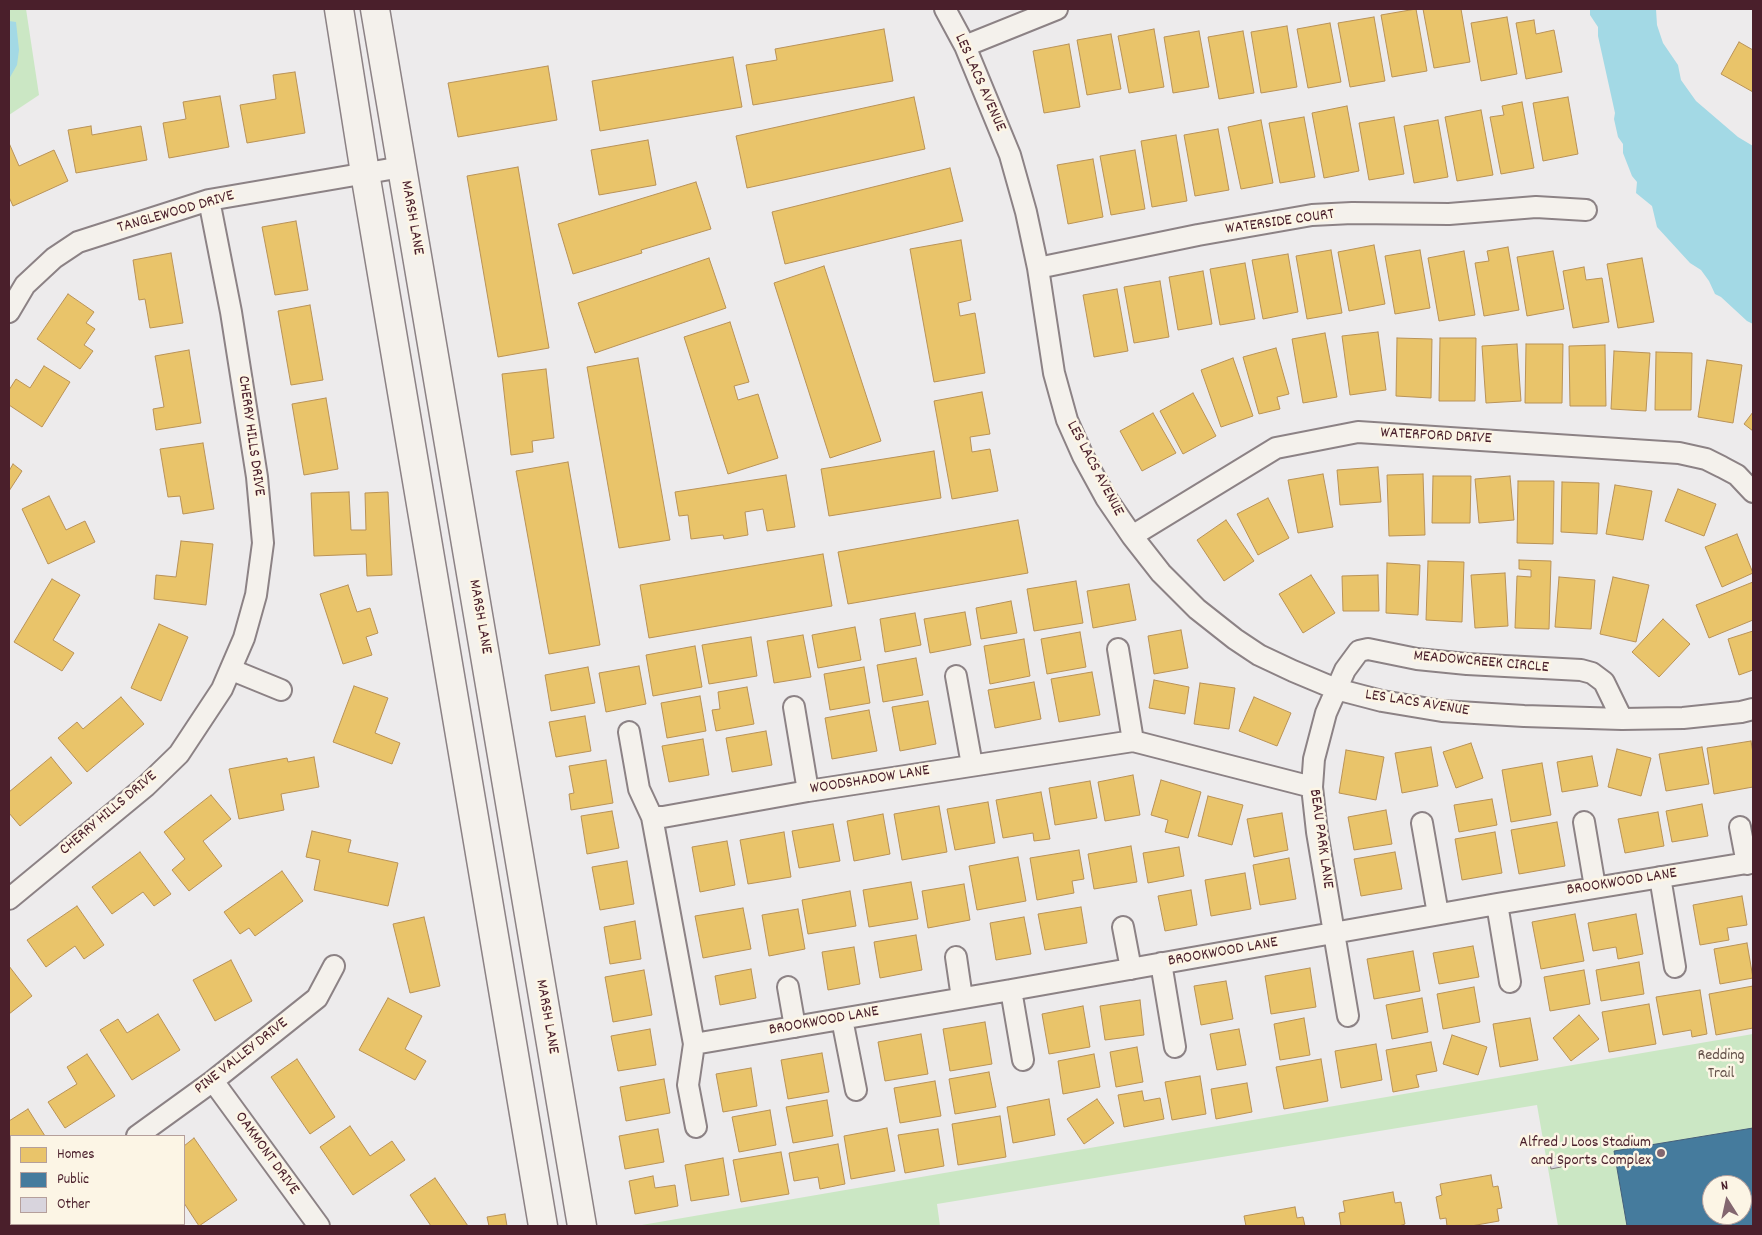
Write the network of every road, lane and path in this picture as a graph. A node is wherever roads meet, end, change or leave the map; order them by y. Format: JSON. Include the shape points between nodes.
{"nodes":[{"id":1,"x":339,"y":9,"type":"edge"},
{"id":2,"x":375,"y":9,"type":"edge"},
{"id":3,"x":945,"y":9,"type":"edge"},
{"id":4,"x":1058,"y":9,"type":"edge"},
{"id":5,"x":965,"y":46,"type":"junction"},
{"id":6,"x":402,"y":167,"type":"junction"},
{"id":7,"x":365,"y":173,"type":"junction"},
{"id":8,"x":209,"y":200,"type":"junction"},
{"id":9,"x":1586,"y":210,"type":"dead end"},
{"id":10,"x":1038,"y":268,"type":"junction"},
{"id":11,"x":9,"y":312,"type":"edge"},
{"id":12,"x":1753,"y":492,"type":"edge"},
{"id":13,"x":1132,"y":536,"type":"junction"},
{"id":14,"x":1118,"y":649,"type":"dead end"},
{"id":15,"x":232,"y":670,"type":"junction"},
{"id":16,"x":956,"y":676,"type":"dead end"},
{"id":17,"x":1336,"y":689,"type":"junction"},
{"id":18,"x":281,"y":690,"type":"dead end"},
{"id":19,"x":794,"y":707,"type":"dead end"},
{"id":20,"x":1753,"y":709,"type":"edge"},
{"id":21,"x":1622,"y":719,"type":"junction"},
{"id":22,"x":629,"y":732,"type":"dead end"},
{"id":23,"x":1133,"y":742,"type":"junction"},
{"id":24,"x":972,"y":765,"type":"junction"},
{"id":25,"x":1312,"y":787,"type":"junction"},
{"id":26,"x":808,"y":791,"type":"junction"},
{"id":27,"x":652,"y":817,"type":"junction"},
{"id":28,"x":1584,"y":822,"type":"dead end"},
{"id":29,"x":1422,"y":823,"type":"dead end"},
{"id":30,"x":1740,"y":827,"type":"dead end"},
{"id":31,"x":1750,"y":863,"type":"edge"},
{"id":32,"x":1660,"y":877,"type":"junction"},
{"id":33,"x":1595,"y":887,"type":"junction"},
{"id":34,"x":9,"y":899,"type":"edge"},
{"id":35,"x":1497,"y":904,"type":"junction"},
{"id":36,"x":1438,"y":914,"type":"junction"},
{"id":37,"x":1123,"y":927,"type":"dead end"},
{"id":38,"x":1335,"y":933,"type":"junction"},
{"id":39,"x":956,"y":957,"type":"dead end"},
{"id":40,"x":1161,"y":963,"type":"junction"},
{"id":41,"x":334,"y":966,"type":"dead end"},
{"id":42,"x":1675,"y":967,"type":"dead end"},
{"id":43,"x":1131,"y":969,"type":"junction"},
{"id":44,"x":1510,"y":982,"type":"dead end"},
{"id":45,"x":788,"y":986,"type":"dead end"},
{"id":46,"x":1011,"y":990,"type":"junction"},
{"id":47,"x":962,"y":998,"type":"junction"},
{"id":48,"x":1348,"y":1016,"type":"dead end"},
{"id":49,"x":842,"y":1018,"type":"junction"},
{"id":50,"x":795,"y":1027,"type":"junction"},
{"id":51,"x":694,"y":1044,"type":"junction"},
{"id":52,"x":1175,"y":1046,"type":"dead end"},
{"id":53,"x":1024,"y":1060,"type":"dead end"},
{"id":54,"x":213,"y":1081,"type":"junction"},
{"id":55,"x":856,"y":1090,"type":"dead end"},
{"id":56,"x":696,"y":1126,"type":"dead end"},
{"id":57,"x":138,"y":1135,"type":"edge"},
{"id":58,"x":319,"y":1226,"type":"edge"},
{"id":59,"x":543,"y":1226,"type":"edge"},
{"id":60,"x":582,"y":1226,"type":"edge"}],
"edges":[{"from":1,"to":7,"type":"main road"},
{"from":2,"to":6,"type":"main road","name":"MARSH LANE"},
{"from":3,"to":5,"type":"street","name":"LES LACS AVENUE"},
{"from":4,"to":5,"type":"street"},
{"from":5,"to":10,"type":"street","name":"LES LACS AVENUE","via":[[1010,155]]},
{"from":6,"to":7,"type":"street","name":"TANGLEWOOD DRIVE"},
{"from":6,"to":60,"type":"main road","name":"MARSH LANE"},
{"from":7,"to":8,"type":"street","name":"TANGLEWOOD DRIVE"},
{"from":7,"to":59,"type":"main road"},
{"from":8,"to":11,"type":"street","name":"TANGLEWOOD DRIVE","via":[[78,242],[54,258],[25,286]]},
{"from":8,"to":15,"type":"street","name":"CHERRY HILLS DRIVE","via":[[250,428],[262,543],[256,595]]},
{"from":9,"to":10,"type":"street","name":"WATERSIDE COURT","via":[[1536,208],[1449,214],[1312,215]]},
{"from":10,"to":13,"type":"street","name":"LES LACS AVENUE","via":[[1054,373],[1067,420],[1106,498]]},
{"from":12,"to":13,"type":"street","name":"WATERFORD DRIVE","via":[[1722,466],[1679,453],[1358,432],[1276,448]]},
{"from":13,"to":17,"type":"street","name":"LES LACS AVENUE","via":[[1197,609],[1236,639],[1259,655]]},
{"from":14,"to":23,"type":"street"},
{"from":15,"to":18,"type":"street"},
{"from":15,"to":34,"type":"street","name":"CHERRY HILLS DRIVE","via":[[179,754],[146,786]]},
{"from":16,"to":24,"type":"street"},
{"from":17,"to":21,"type":"street","name":"LES LACS AVENUE","via":[[1442,711]]},
{"from":17,"to":21,"type":"street","name":"MEADOWCREEK CIRCLE","via":[[1350,662],[1359,651],[1368,649],[1417,659],[1581,670],[1604,682]]},
{"from":17,"to":25,"type":"street","name":"BEAU PARK LANE","via":[[1314,759]]},
{"from":19,"to":26,"type":"street"},
{"from":20,"to":21,"type":"street","name":"LES LACS AVENUE","via":[[1683,718]]},
{"from":22,"to":27,"type":"street","via":[[639,789]]},
{"from":23,"to":24,"type":"street","name":"WOODSHADOW LANE"},
{"from":23,"to":25,"type":"street","name":"WOODSHADOW LANE"},
{"from":24,"to":26,"type":"street","name":"WOODSHADOW LANE"},
{"from":25,"to":38,"type":"street","name":"BEAU PARK LANE"},
{"from":26,"to":27,"type":"street","name":"WOODSHADOW LANE"},
{"from":27,"to":51,"type":"street"},
{"from":28,"to":33,"type":"street"},
{"from":29,"to":36,"type":"street"},
{"from":30,"to":31,"type":"street"},
{"from":31,"to":32,"type":"street","name":"BROOKWOOD LANE"},
{"from":32,"to":33,"type":"street","name":"BROOKWOOD LANE"},
{"from":32,"to":42,"type":"street"},
{"from":33,"to":35,"type":"street","name":"BROOKWOOD LANE"},
{"from":35,"to":36,"type":"street","name":"BROOKWOOD LANE"},
{"from":35,"to":44,"type":"street"},
{"from":36,"to":38,"type":"street","name":"BROOKWOOD LANE"},
{"from":37,"to":43,"type":"street"},
{"from":38,"to":40,"type":"street","name":"BROOKWOOD LANE"},
{"from":38,"to":48,"type":"street","name":"BEAU PARK LANE"},
{"from":39,"to":47,"type":"street"},
{"from":40,"to":43,"type":"street","name":"BROOKWOOD LANE"},
{"from":40,"to":52,"type":"street"},
{"from":41,"to":54,"type":"street","name":"PINE VALLEY DRIVE","via":[[317,998]]},
{"from":43,"to":46,"type":"street","name":"BROOKWOOD LANE"},
{"from":45,"to":50,"type":"street"},
{"from":46,"to":47,"type":"street","name":"BROOKWOOD LANE"},
{"from":46,"to":53,"type":"street"},
{"from":47,"to":49,"type":"street","name":"BROOKWOOD LANE"},
{"from":49,"to":50,"type":"street","name":"BROOKWOOD LANE"},
{"from":49,"to":55,"type":"street"},
{"from":50,"to":51,"type":"street","name":"BROOKWOOD LANE"},
{"from":51,"to":56,"type":"street","via":[[688,1085]]},
{"from":54,"to":57,"type":"street","name":"PINE VALLEY DRIVE"},
{"from":54,"to":58,"type":"street","name":"OAKMONT DRIVE"}]}
